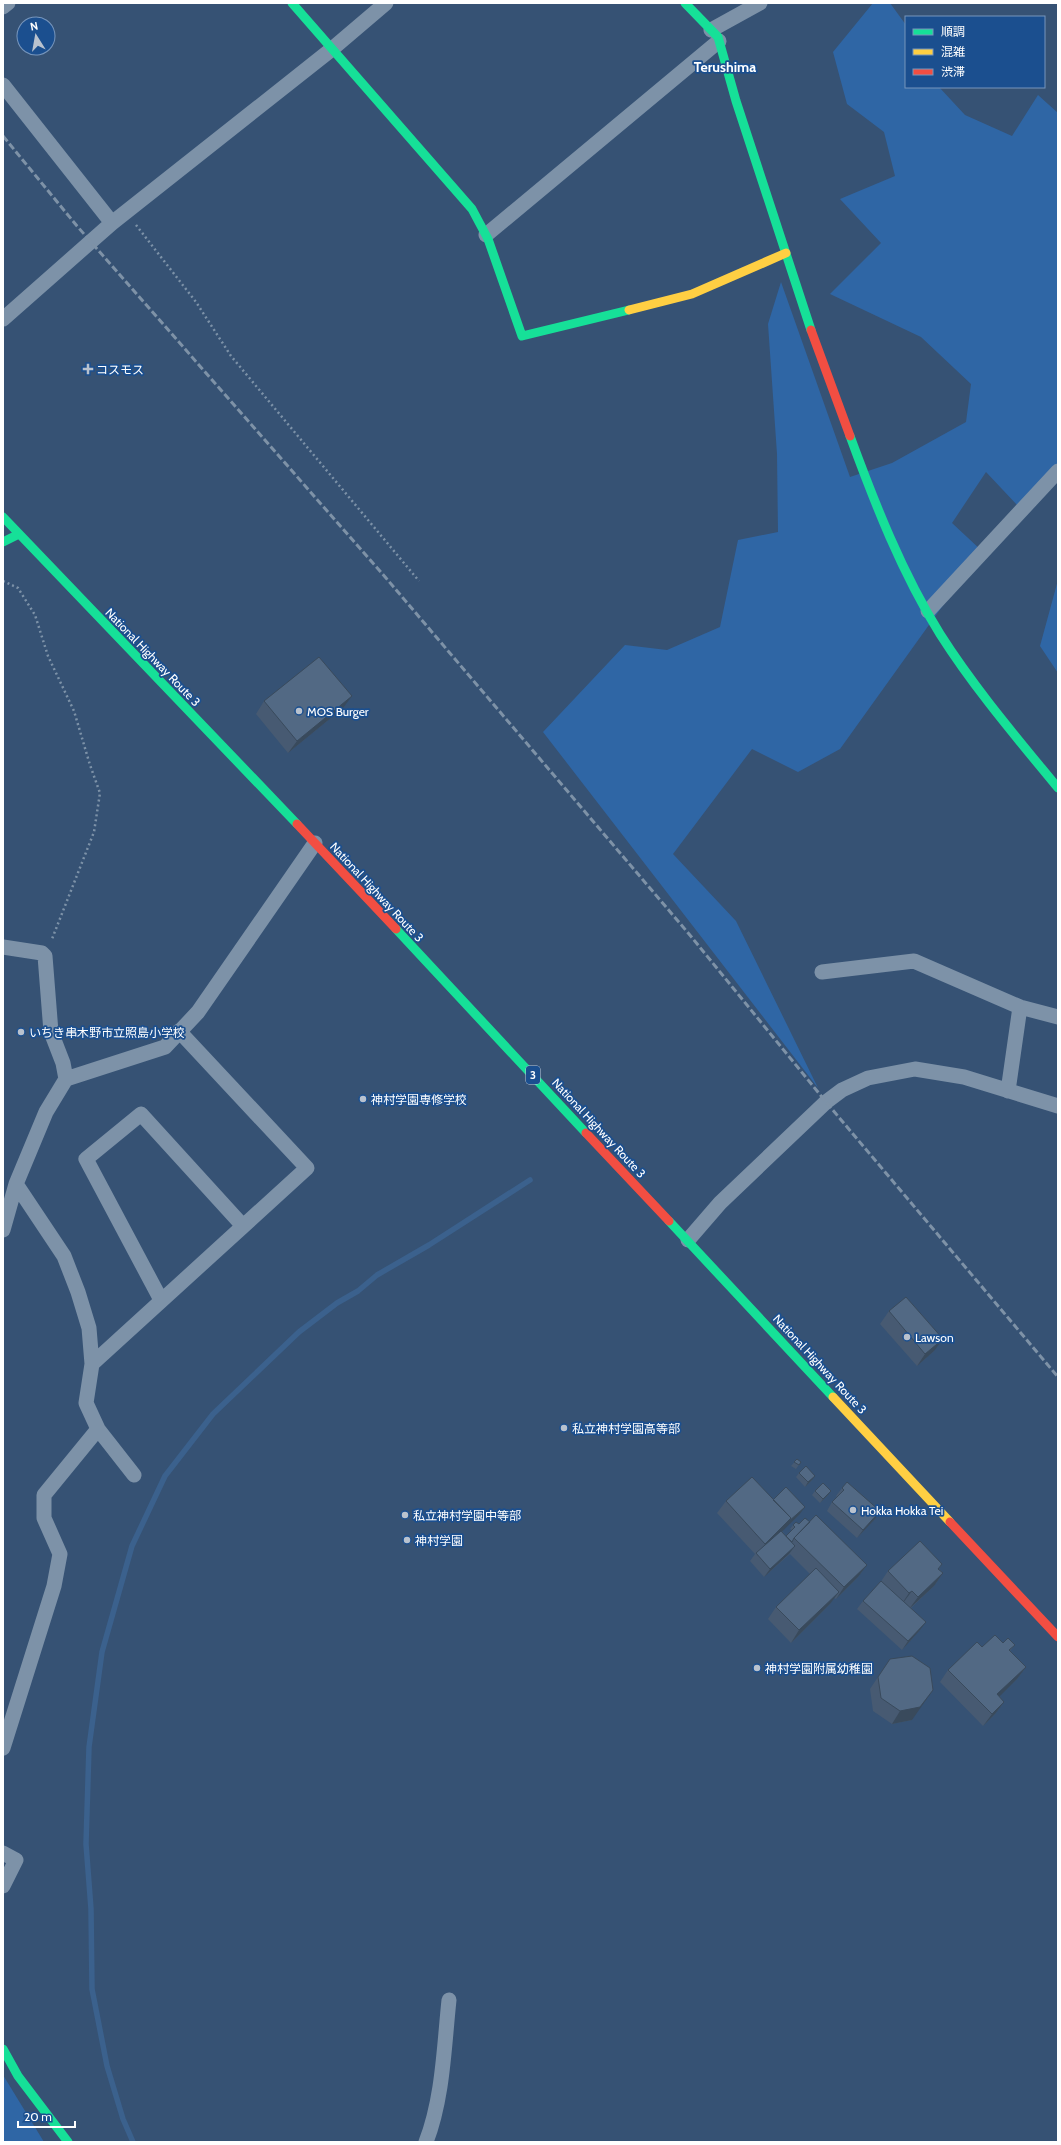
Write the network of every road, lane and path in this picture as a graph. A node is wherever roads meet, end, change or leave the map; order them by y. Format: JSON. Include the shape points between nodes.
{"nodes":[{"id":1,"x":8,"y":3,"type":"edge"},
{"id":2,"x":292,"y":3,"type":"edge"},
{"id":3,"x":386,"y":3,"type":"edge"},
{"id":4,"x":684,"y":3,"type":"edge"},
{"id":5,"x":760,"y":3,"type":"edge"},
{"id":6,"x":3,"y":7,"type":"edge"},
{"id":7,"x":715,"y":35,"type":"junction"},
{"id":8,"x":332,"y":49,"type":"junction"},
{"id":9,"x":3,"y":85,"type":"edge"},
{"id":10,"x":125,"y":212,"type":"junction"},
{"id":11,"x":112,"y":223,"type":"junction"},
{"id":12,"x":486,"y":235,"type":"junction"},
{"id":13,"x":786,"y":253,"type":"junction"},
{"id":14,"x":3,"y":319,"type":"edge"},
{"id":15,"x":1058,"y":471,"type":"edge"},
{"id":16,"x":3,"y":516,"type":"edge"},
{"id":17,"x":19,"y":534,"type":"junction"},
{"id":18,"x":3,"y":542,"type":"edge"},
{"id":19,"x":3,"y":581,"type":"edge"},
{"id":20,"x":419,"y":581,"type":"dead end"},
{"id":21,"x":928,"y":611,"type":"junction"},
{"id":22,"x":1058,"y":788,"type":"edge"},
{"id":23,"x":314,"y":843,"type":"junction"},
{"id":24,"x":3,"y":947,"type":"edge"},
{"id":25,"x":45,"y":956,"type":"junction"},
{"id":26,"x":822,"y":972,"type":"dead end"},
{"id":27,"x":1020,"y":1007,"type":"junction"},
{"id":28,"x":1058,"y":1017,"type":"edge"},
{"id":29,"x":179,"y":1031,"type":"junction"},
{"id":30,"x":66,"y":1079,"type":"junction"},
{"id":31,"x":1008,"y":1091,"type":"junction"},
{"id":32,"x":1058,"y":1106,"type":"edge"},
{"id":33,"x":16,"y":1184,"type":"junction"},
{"id":34,"x":243,"y":1226,"type":"junction"},
{"id":35,"x":3,"y":1230,"type":"edge"},
{"id":36,"x":688,"y":1240,"type":"junction"},
{"id":37,"x":161,"y":1300,"type":"junction"},
{"id":38,"x":92,"y":1364,"type":"junction"},
{"id":39,"x":98,"y":1430,"type":"junction"},
{"id":40,"x":134,"y":1475,"type":"dead end"},
{"id":41,"x":1058,"y":1637,"type":"edge"},
{"id":42,"x":3,"y":1748,"type":"edge"},
{"id":43,"x":3,"y":1853,"type":"edge"},
{"id":44,"x":3,"y":1886,"type":"edge"},
{"id":45,"x":449,"y":2000,"type":"dead end"},
{"id":46,"x":3,"y":2049,"type":"edge"},
{"id":47,"x":68,"y":2142,"type":"edge"},
{"id":48,"x":426,"y":2142,"type":"edge"}],
"edges":[{"from":1,"to":6,"type":"street"},
{"from":2,"to":8,"type":"main road"},
{"from":3,"to":8,"type":"street"},
{"from":4,"to":7,"type":"main road"},
{"from":5,"to":7,"type":"street"},
{"from":7,"to":12,"type":"street"},
{"from":7,"to":13,"type":"main road"},
{"from":8,"to":10,"type":"street"},
{"from":8,"to":12,"type":"main road","via":[[472,209]]},
{"from":9,"to":11,"type":"street"},
{"from":10,"to":11,"type":"street"},
{"from":10,"to":20,"type":"path","via":[[196,302],[231,356]]},
{"from":11,"to":14,"type":"street"},
{"from":12,"to":13,"type":"main road","via":[[522,336],[692,294]]},
{"from":13,"to":21,"type":"main road","via":[[817,349],[873,498],[905,570]]},
{"from":15,"to":21,"type":"street"},
{"from":16,"to":17,"type":"main road","name":"National Highway Route 3","number":"3"},
{"from":17,"to":18,"type":"main road"},
{"from":17,"to":23,"type":"main road","name":"National Highway Route 3","number":"3"},
{"from":19,"to":25,"type":"path","via":[[18,588],[35,615],[48,656],[74,711],[100,793],[94,832]]},
{"from":21,"to":22,"type":"main road","via":[[940,634],[985,699]]},
{"from":23,"to":29,"type":"street","via":[[198,1012]]},
{"from":23,"to":36,"type":"main road","name":"National Highway Route 3","number":"3"},
{"from":24,"to":25,"type":"street","via":[[42,953]]},
{"from":25,"to":30,"type":"street","via":[[51,1032],[63,1062]]},
{"from":26,"to":27,"type":"street","via":[[914,961]]},
{"from":27,"to":28,"type":"street"},
{"from":27,"to":31,"type":"street"},
{"from":29,"to":30,"type":"street","via":[[165,1047]]},
{"from":29,"to":34,"type":"street","via":[[307,1168]]},
{"from":30,"to":33,"type":"street","via":[[46,1112]]},
{"from":31,"to":32,"type":"street"},
{"from":31,"to":36,"type":"street","via":[[964,1077],[915,1069],[868,1078],[826,1102],[720,1203]]},
{"from":33,"to":35,"type":"street"},
{"from":33,"to":38,"type":"street","via":[[64,1256],[89,1328]]},
{"from":34,"to":37,"type":"street"},
{"from":34,"to":37,"type":"street","via":[[141,1114],[86,1159]]},
{"from":36,"to":41,"type":"main road","name":"National Highway Route 3","number":"3"},
{"from":37,"to":38,"type":"street"},
{"from":38,"to":39,"type":"street","via":[[86,1403]]},
{"from":39,"to":40,"type":"street"},
{"from":39,"to":42,"type":"street","via":[[44,1495],[44,1518],[60,1554],[54,1586]]},
{"from":43,"to":44,"type":"street","via":[[16,1860]]},
{"from":45,"to":48,"type":"street","via":[[443,2064],[433,2122]]},
{"from":46,"to":47,"type":"main road","via":[[18,2076]]}]}
